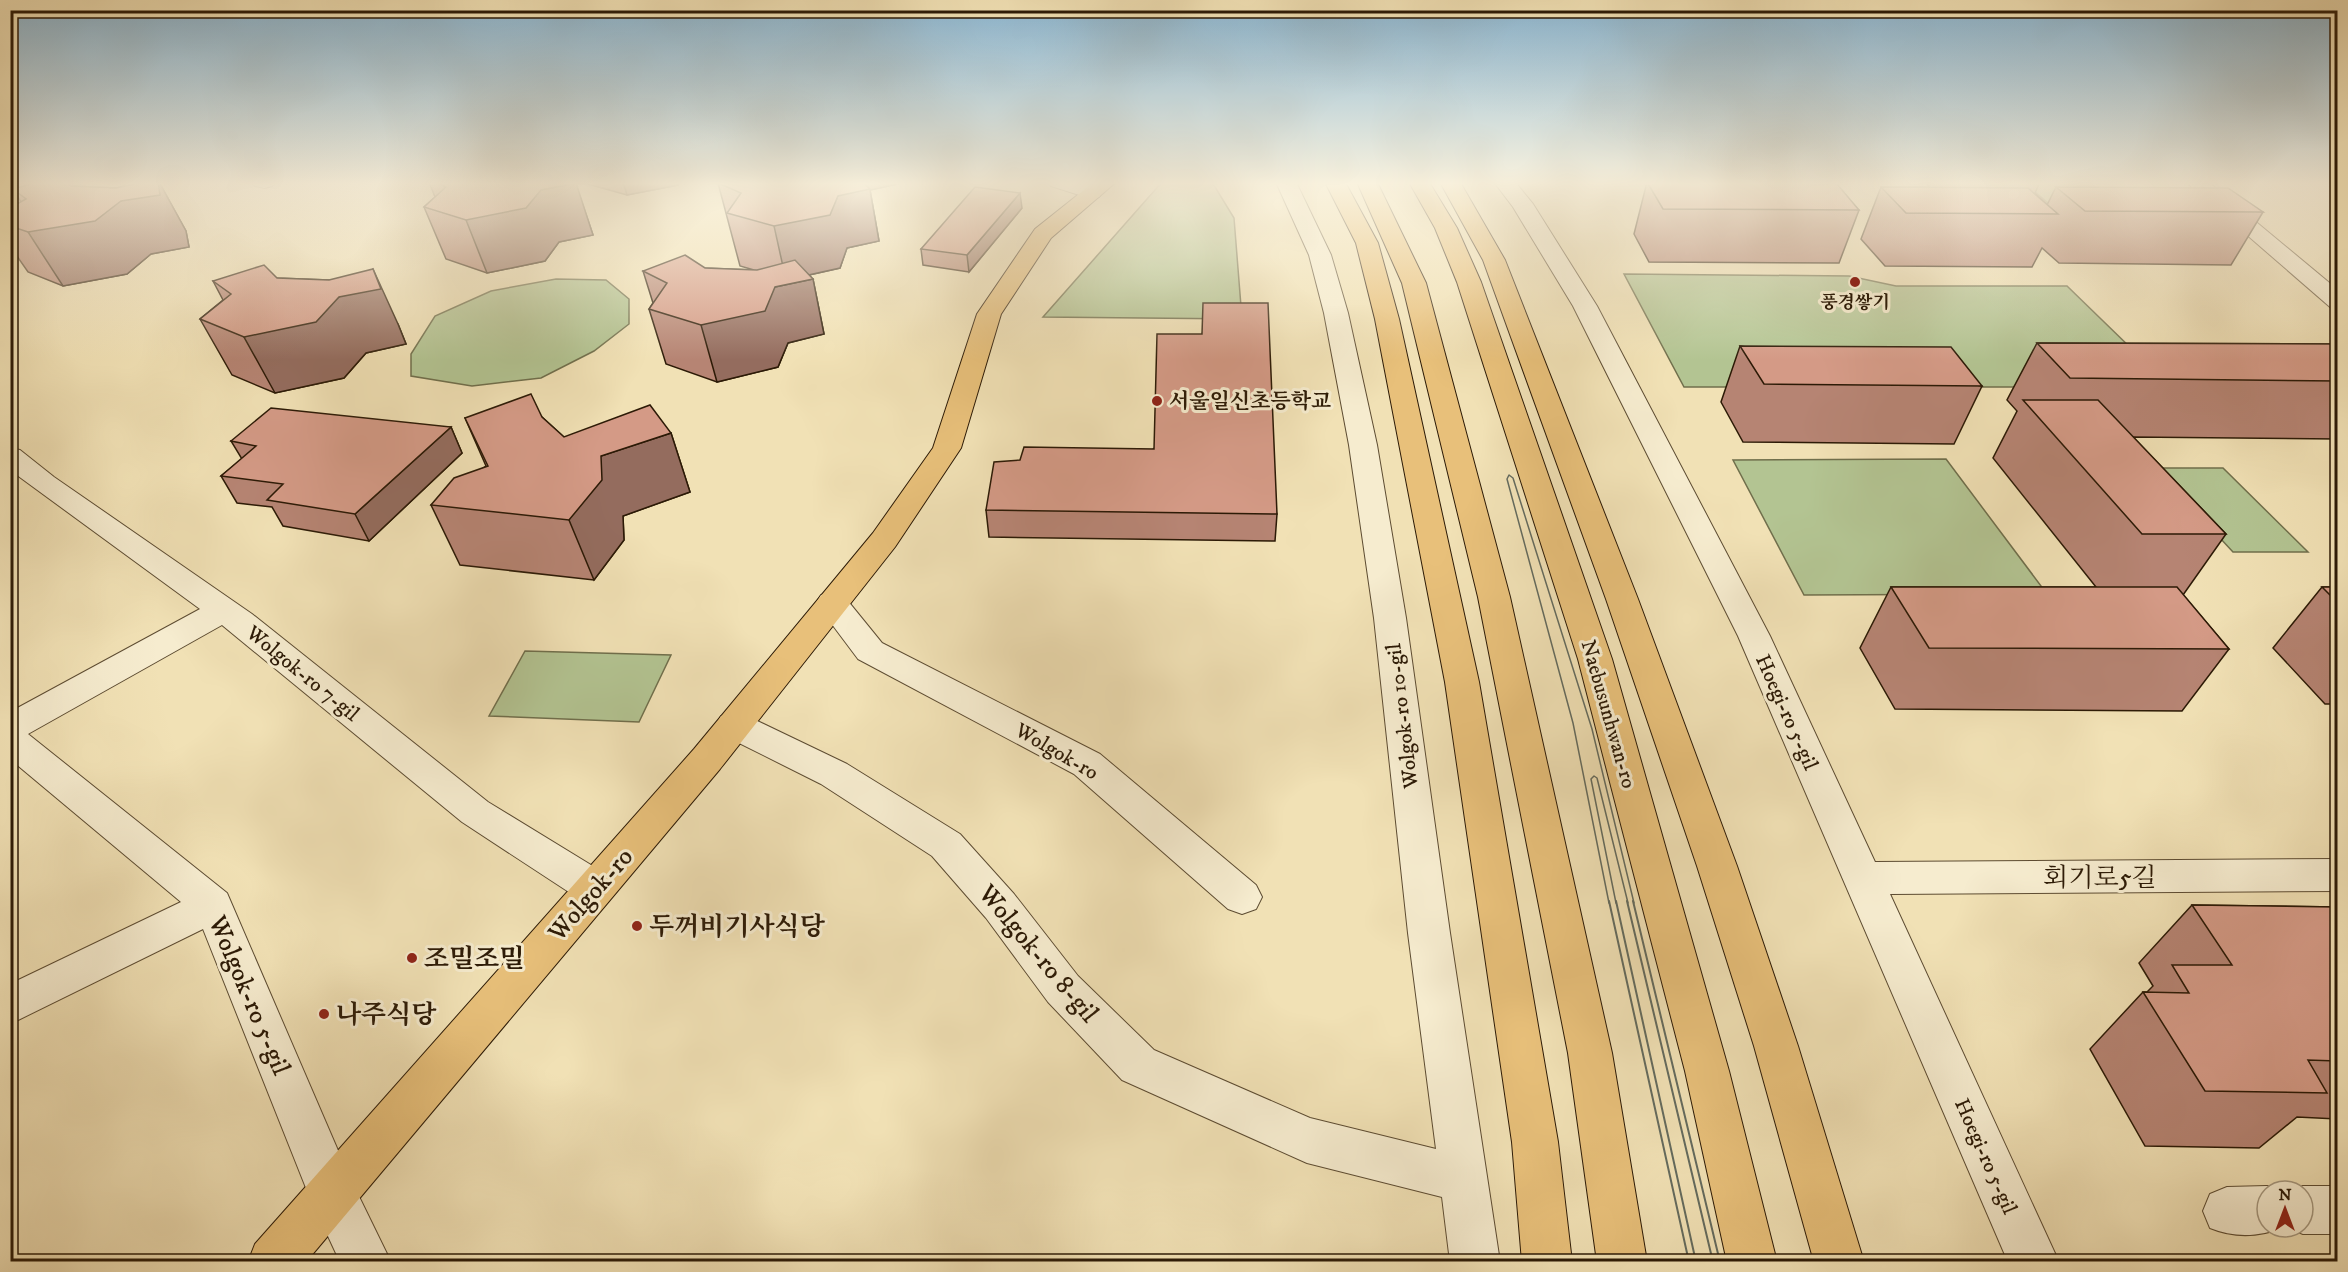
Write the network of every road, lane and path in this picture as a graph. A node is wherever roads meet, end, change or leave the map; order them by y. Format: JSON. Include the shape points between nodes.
{"nodes":[{"id":1,"x":1038,"y":241,"type":"edge"},
{"id":2,"x":1314,"y":241,"type":"edge"},
{"id":3,"x":1366,"y":241,"type":"edge"},
{"id":4,"x":1395,"y":241,"type":"edge"},
{"id":5,"x":1452,"y":241,"type":"edge"},
{"id":6,"x":1483,"y":241,"type":"edge"},
{"id":7,"x":1545,"y":241,"type":"edge"},
{"id":8,"x":2266,"y":241,"type":"edge"},
{"id":9,"x":2337,"y":302,"type":"edge"},
{"id":10,"x":10,"y":456,"type":"edge"},
{"id":11,"x":832,"y":603,"type":"junction"},
{"id":12,"x":224,"y":610,"type":"junction"},
{"id":13,"x":734,"y":725,"type":"junction"},
{"id":14,"x":10,"y":728,"type":"edge"},
{"id":15,"x":10,"y":739,"type":"edge"},
{"id":16,"x":2337,"y":875,"type":"edge"},
{"id":17,"x":1862,"y":878,"type":"junction"},
{"id":18,"x":595,"y":888,"type":"junction"},
{"id":19,"x":1242,"y":897,"type":"dead end"},
{"id":20,"x":213,"y":905,"type":"junction"},
{"id":21,"x":10,"y":1005,"type":"edge"},
{"id":22,"x":1463,"y":1179,"type":"junction"},
{"id":23,"x":332,"y":1193,"type":"junction"},
{"id":24,"x":2315,"y":1210,"type":"edge"},
{"id":25,"x":2337,"y":1210,"type":"edge"},
{"id":26,"x":273,"y":1262,"type":"edge"},
{"id":27,"x":366,"y":1262,"type":"edge"},
{"id":28,"x":1474,"y":1262,"type":"edge"},
{"id":29,"x":1547,"y":1262,"type":"edge"},
{"id":30,"x":1622,"y":1262,"type":"edge"},
{"id":31,"x":1752,"y":1262,"type":"edge"},
{"id":32,"x":1839,"y":1262,"type":"edge"},
{"id":33,"x":2034,"y":1262,"type":"edge"}],
"edges":[{"from":1,"to":11,"type":"main road","name":"Wolgok-ro","via":[[990,314],[947,448],[884,540]]},
{"from":2,"to":22,"type":"street","name":"Wolgok-ro 10-gil","via":[[1336,313],[1363,445],[1390,618]]},
{"from":3,"to":29,"type":"main road","via":[[1387,318],[1462,682],[1535,1142]]},
{"from":4,"to":30,"type":"main road","via":[[1414,283],[1494,597],[1590,1053]]},
{"from":5,"to":31,"type":"main road","name":"Naebusunhwan-ro","via":[[1469,282],[1594,659],[1701,1048]]},
{"from":6,"to":32,"type":"main road","via":[[1494,260],[1622,599],[1717,866],[1776,1046]]},
{"from":7,"to":17,"type":"street","name":"Hoegi-ro 5-gil","via":[[1585,306],[1754,636]]},
{"from":8,"to":9,"type":"street"},
{"from":10,"to":12,"type":"street","name":"Wolgok-ro 7-gil"},
{"from":11,"to":13,"type":"main road","name":"Wolgok-ro"},
{"from":11,"to":19,"type":"street","name":"Wolgok-ro","via":[[870,651],[1087,764]]},
{"from":12,"to":14,"type":"street"},
{"from":12,"to":18,"type":"street","name":"Wolgok-ro 7-gil","via":[[475,812]]},
{"from":13,"to":18,"type":"main road","name":"Wolgok-ro"},
{"from":13,"to":22,"type":"street","name":"Wolgok-ro 8-gil","via":[[834,774],[946,845],[1000,906],[1063,989],[1138,1065],[1307,1140]]},
{"from":15,"to":20,"type":"street","name":"Wolgok-ro 5-gil"},
{"from":16,"to":17,"type":"street","name":"회기로5길"},
{"from":17,"to":33,"type":"street","name":"Hoegi-ro 5-gil"},
{"from":18,"to":23,"type":"main road","name":"Wolgok-ro"},
{"from":20,"to":21,"type":"street"},
{"from":20,"to":23,"type":"street","name":"Wolgok-ro 5-gil"},
{"from":22,"to":28,"type":"street","name":"Wolgok-ro 10-gil"},
{"from":23,"to":26,"type":"main road","name":"Wolgok-ro"},
{"from":23,"to":27,"type":"street","name":"Wolgok-ro 5-gil"},
{"from":24,"to":25,"type":"street"}]}
